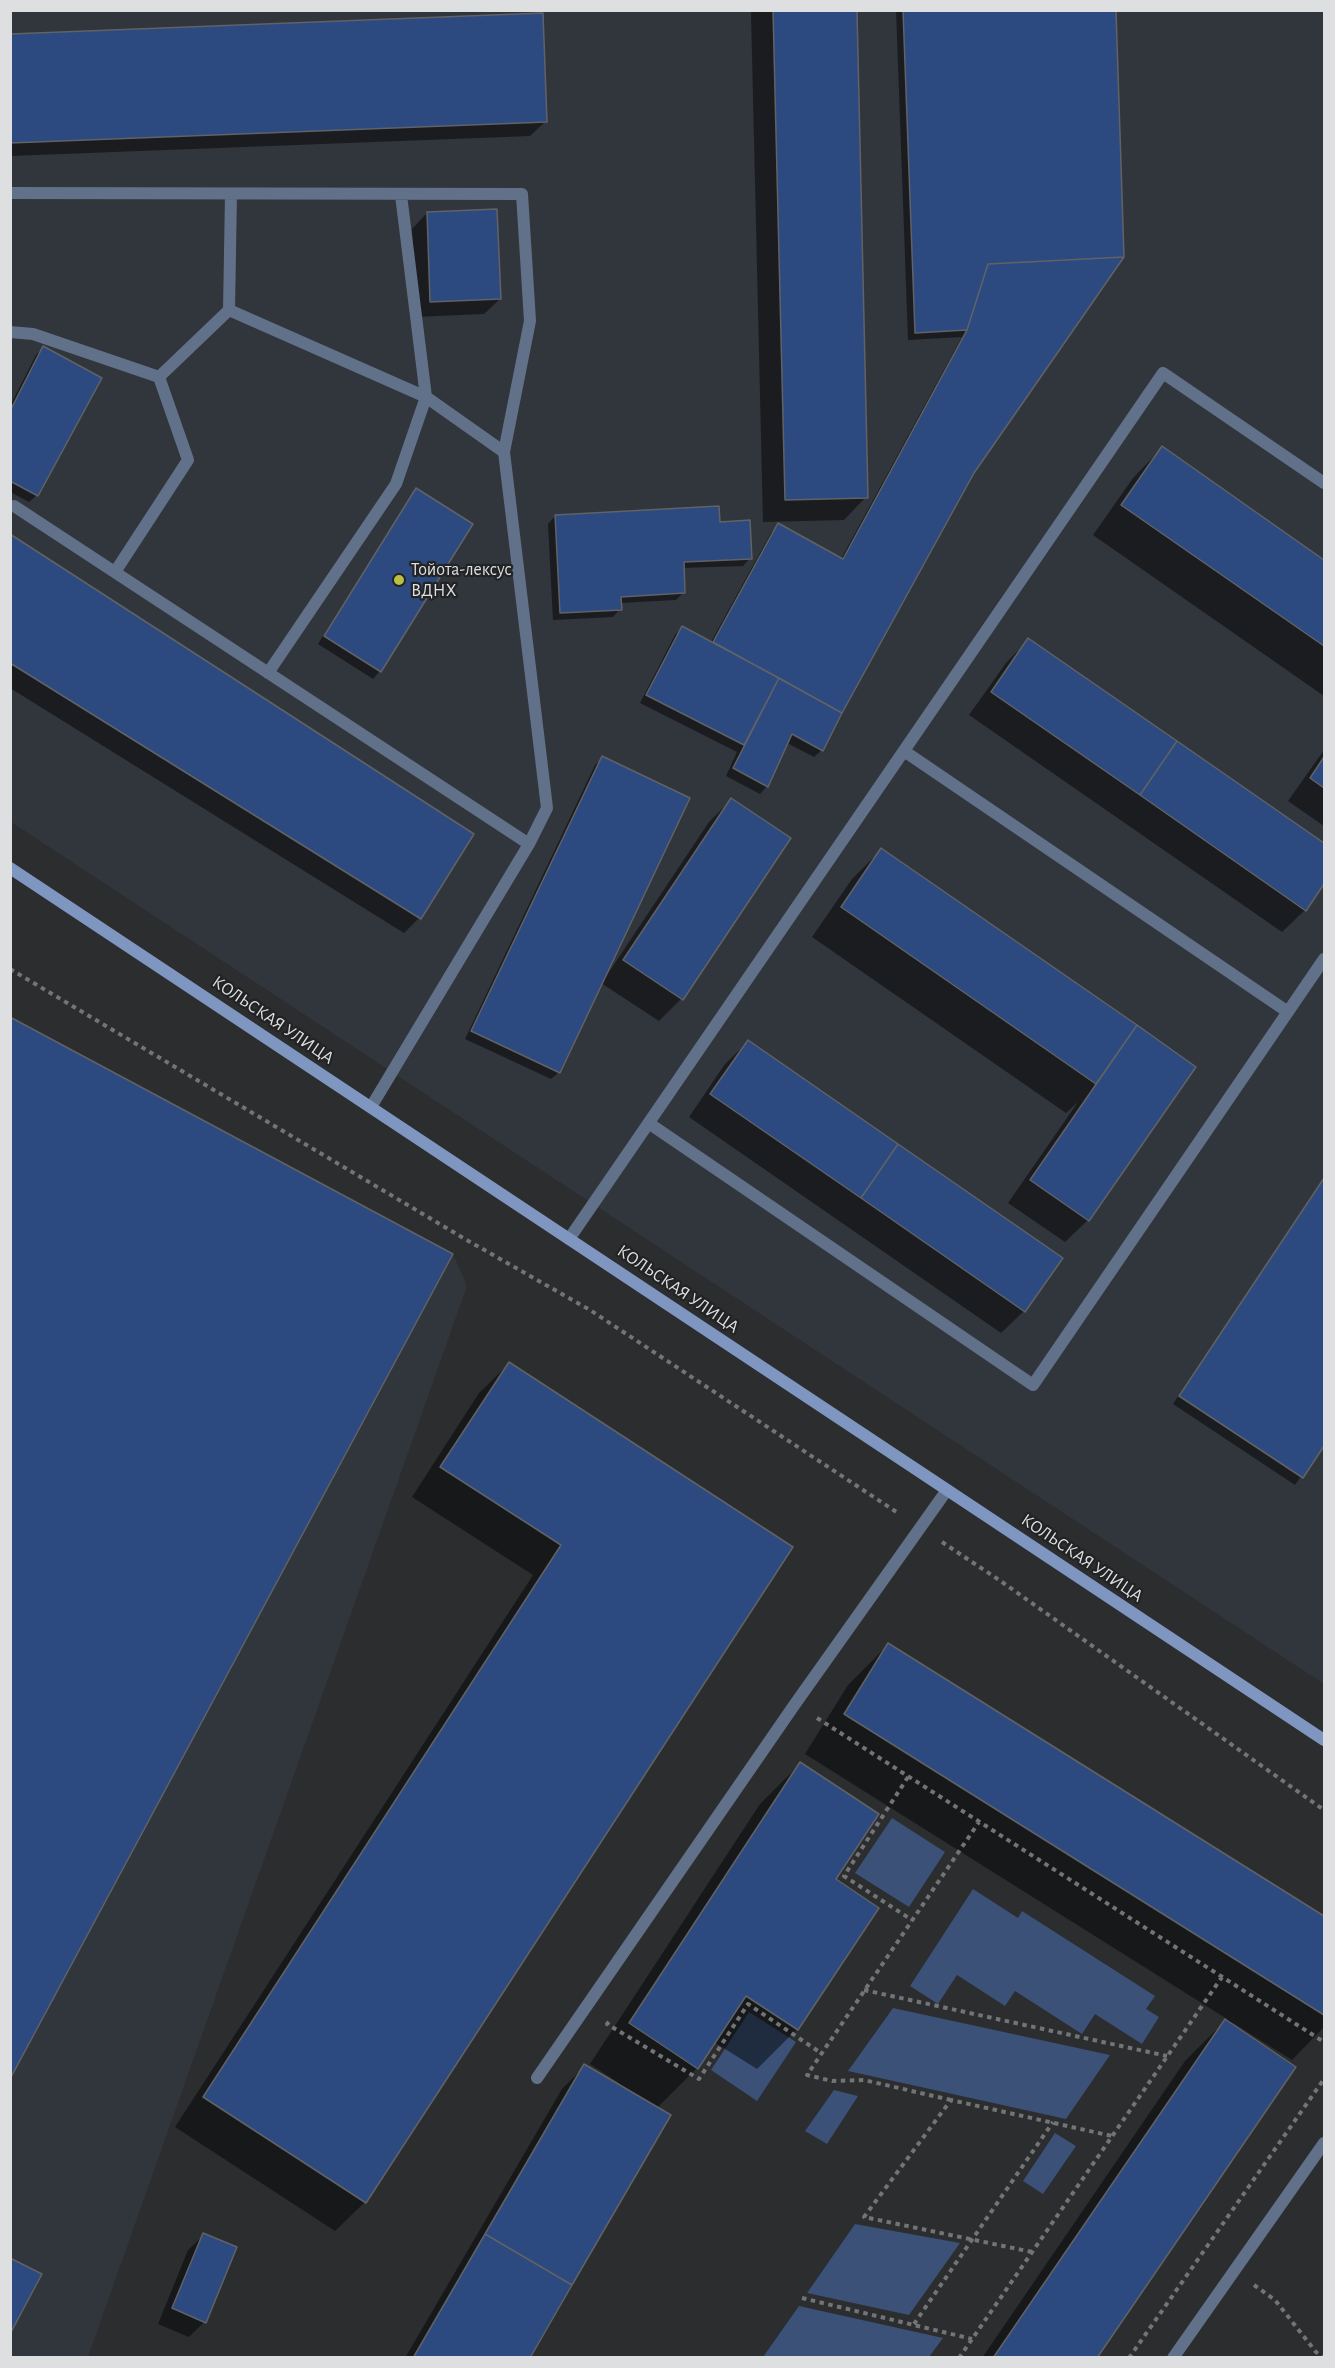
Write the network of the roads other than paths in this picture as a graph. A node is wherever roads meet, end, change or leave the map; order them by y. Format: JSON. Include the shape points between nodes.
{"nodes":[{"id":1,"x":10,"y":193,"type":"edge"},
{"id":2,"x":231,"y":194,"type":"junction"},
{"id":3,"x":401,"y":195,"type":"junction"},
{"id":4,"x":229,"y":310,"type":"junction"},
{"id":5,"x":10,"y":332,"type":"edge"},
{"id":6,"x":159,"y":377,"type":"junction"},
{"id":7,"x":426,"y":397,"type":"junction"},
{"id":8,"x":504,"y":452,"type":"junction"},
{"id":9,"x":1324,"y":483,"type":"edge"},
{"id":10,"x":14,"y":506,"type":"dead end"},
{"id":11,"x":115,"y":572,"type":"junction"},
{"id":12,"x":268,"y":673,"type":"junction"},
{"id":13,"x":904,"y":751,"type":"junction"},
{"id":14,"x":529,"y":844,"type":"junction"},
{"id":15,"x":10,"y":868,"type":"edge"},
{"id":16,"x":1324,"y":959,"type":"edge"},
{"id":17,"x":1288,"y":1012,"type":"junction"},
{"id":18,"x":371,"y":1107,"type":"junction"},
{"id":19,"x":650,"y":1124,"type":"junction"},
{"id":20,"x":569,"y":1239,"type":"junction"},
{"id":21,"x":947,"y":1490,"type":"junction"},
{"id":22,"x":1324,"y":1740,"type":"edge"},
{"id":23,"x":537,"y":2078,"type":"dead end"},
{"id":24,"x":1324,"y":2143,"type":"edge"},
{"id":25,"x":1173,"y":2358,"type":"edge"}],
"edges":[{"from":1,"to":2,"type":"lane"},
{"from":2,"to":3,"type":"lane"},
{"from":2,"to":4,"type":"lane"},
{"from":3,"to":7,"type":"lane"},
{"from":3,"to":8,"type":"lane","via":[[522,194],[530,321]]},
{"from":4,"to":6,"type":"lane"},
{"from":4,"to":7,"type":"lane"},
{"from":5,"to":6,"type":"lane","via":[[33,334]]},
{"from":6,"to":11,"type":"lane","via":[[188,460]]},
{"from":7,"to":8,"type":"lane"},
{"from":7,"to":12,"type":"lane","via":[[396,484]]},
{"from":8,"to":14,"type":"lane","via":[[547,808]]},
{"from":9,"to":13,"type":"lane","via":[[1163,373]]},
{"from":10,"to":11,"type":"lane"},
{"from":11,"to":12,"type":"lane"},
{"from":12,"to":14,"type":"lane"},
{"from":13,"to":17,"type":"lane"},
{"from":13,"to":19,"type":"lane"},
{"from":14,"to":18,"type":"lane"},
{"from":15,"to":18,"type":"main road","name":"КОЛЬСКАЯ УЛИЦА"},
{"from":16,"to":17,"type":"lane"},
{"from":17,"to":19,"type":"lane","via":[[1033,1385]]},
{"from":18,"to":20,"type":"main road","name":"КОЛЬСКАЯ УЛИЦА"},
{"from":19,"to":20,"type":"lane"},
{"from":20,"to":21,"type":"main road","name":"КОЛЬСКАЯ УЛИЦА"},
{"from":21,"to":22,"type":"main road","name":"КОЛЬСКАЯ УЛИЦА"},
{"from":21,"to":23,"type":"lane"},
{"from":24,"to":25,"type":"lane"}]}
